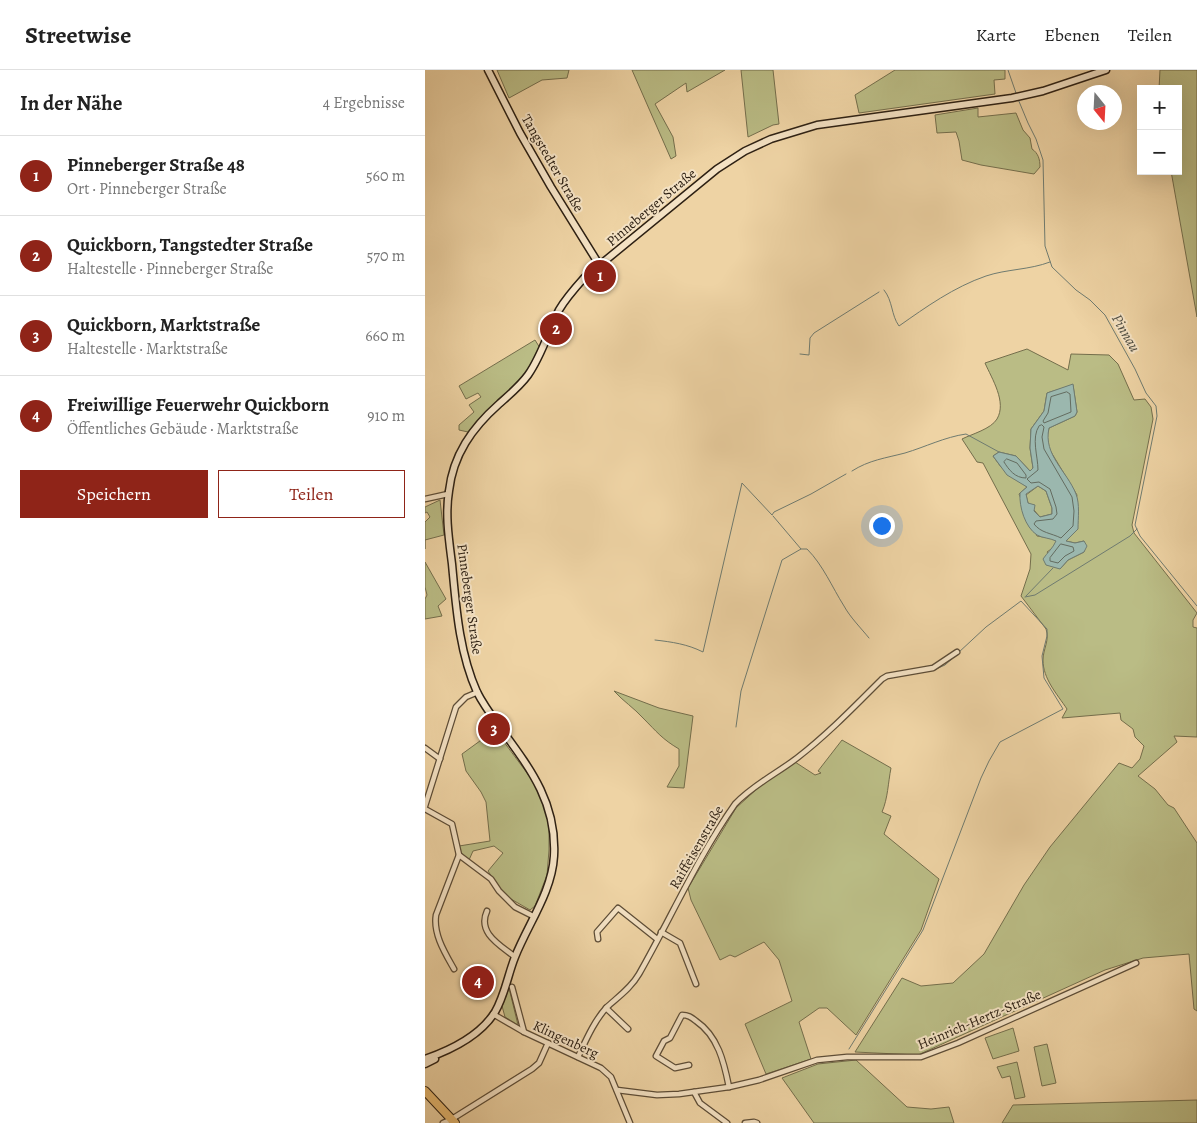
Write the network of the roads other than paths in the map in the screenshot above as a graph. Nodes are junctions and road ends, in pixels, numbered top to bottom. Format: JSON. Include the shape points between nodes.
{"nodes":[{"id":1,"x":489,"y":70,"type":"edge"},
{"id":2,"x":1106,"y":70,"type":"edge"},
{"id":3,"x":600,"y":266,"type":"junction"},
{"id":4,"x":448,"y":494,"type":"junction"},
{"id":5,"x":425,"y":499,"type":"edge"},
{"id":6,"x":957,"y":652,"type":"dead end"},
{"id":7,"x":477,"y":692,"type":"junction"},
{"id":8,"x":425,"y":748,"type":"edge"},
{"id":9,"x":440,"y":759,"type":"junction"},
{"id":10,"x":425,"y":808,"type":"edge"},
{"id":11,"x":459,"y":855,"type":"junction"},
{"id":12,"x":487,"y":911,"type":"dead end"},
{"id":13,"x":533,"y":916,"type":"junction"},
{"id":14,"x":661,"y":932,"type":"junction"},
{"id":15,"x":597,"y":939,"type":"dead end"},
{"id":16,"x":657,"y":939,"type":"junction"},
{"id":17,"x":515,"y":957,"type":"junction"},
{"id":18,"x":1136,"y":963,"type":"dead end"},
{"id":19,"x":454,"y":969,"type":"dead end"},
{"id":20,"x":696,"y":984,"type":"dead end"},
{"id":21,"x":513,"y":987,"type":"dead end"},
{"id":22,"x":606,"y":1008,"type":"junction"},
{"id":23,"x":493,"y":1014,"type":"junction"},
{"id":24,"x":628,"y":1029,"type":"dead end"},
{"id":25,"x":523,"y":1032,"type":"junction"},
{"id":26,"x":548,"y":1043,"type":"junction"},
{"id":27,"x":442,"y":1053,"type":"junction"},
{"id":28,"x":578,"y":1057,"type":"junction"},
{"id":29,"x":425,"y":1059,"type":"edge"},
{"id":30,"x":425,"y":1064,"type":"edge"},
{"id":31,"x":689,"y":1066,"type":"dead end"},
{"id":32,"x":729,"y":1087,"type":"junction"},
{"id":33,"x":425,"y":1090,"type":"edge"},
{"id":34,"x":617,"y":1090,"type":"junction"},
{"id":35,"x":694,"y":1092,"type":"junction"},
{"id":36,"x":425,"y":1095,"type":"edge"},
{"id":37,"x":441,"y":1107,"type":"junction"},
{"id":38,"x":454,"y":1121,"type":"edge"},
{"id":39,"x":443,"y":1123,"type":"edge"},
{"id":40,"x":629,"y":1123,"type":"edge"},
{"id":41,"x":727,"y":1123,"type":"edge"},
{"id":42,"x":745,"y":1123,"type":"edge"},
{"id":43,"x":757,"y":1123,"type":"edge"}],
"edges":[{"from":1,"to":3,"type":"main road","name":"Tangstedter Straße","via":[[520,133]]},
{"from":2,"to":3,"type":"main road","name":"Pinneberger Straße","via":[[1022,96],[817,125],[777,136],[717,169]]},
{"from":3,"to":4,"type":"main road","name":"Pinneberger Straße","via":[[570,293],[527,378],[471,434],[456,460]]},
{"from":4,"to":5,"type":"street"},
{"from":4,"to":7,"type":"main road","name":"Pinneberger Straße","via":[[449,541],[461,638]]},
{"from":6,"to":14,"type":"street","name":"Raiffeisenstraße","via":[[933,668],[882,679],[828,732],[745,793],[727,815]]},
{"from":7,"to":9,"type":"street","via":[[456,706]]},
{"from":7,"to":13,"type":"main road","name":"Pinneberger Straße","via":[[532,772],[550,816],[552,867],[545,893]]},
{"from":8,"to":9,"type":"street"},
{"from":9,"to":10,"type":"street"},
{"from":10,"to":11,"type":"street","via":[[452,824]]},
{"from":11,"to":13,"type":"street","via":[[491,879],[515,907]]},
{"from":11,"to":19,"type":"street","via":[[435,922]]},
{"from":12,"to":17,"type":"street","via":[[484,918],[487,933]]},
{"from":13,"to":17,"type":"main road","name":"Pinneberger Straße"},
{"from":14,"to":16,"type":"street","name":"Raiffeisenstraße"},
{"from":14,"to":20,"type":"street","via":[[680,943]]},
{"from":15,"to":16,"type":"street","via":[[597,932],[618,908]]},
{"from":16,"to":22,"type":"street","name":"Raiffeisenstraße","via":[[638,976]]},
{"from":17,"to":23,"type":"main road","name":"Pinneberger Straße"},
{"from":18,"to":32,"type":"street","name":"Heinrich-Hertz-Straße","via":[[921,1057],[817,1060]]},
{"from":21,"to":25,"type":"street"},
{"from":22,"to":24,"type":"street"},
{"from":22,"to":28,"type":"street","name":"Raiffeisenstraße"},
{"from":23,"to":25,"type":"street","name":"Klingenberg"},
{"from":23,"to":27,"type":"main road","via":[[469,1037]]},
{"from":25,"to":26,"type":"street","name":"Klingenberg"},
{"from":26,"to":28,"type":"street","name":"Klingenberg"},
{"from":26,"to":38,"type":"street","via":[[539,1063],[532,1069]]},
{"from":27,"to":29,"type":"main road"},
{"from":27,"to":30,"type":"main road"},
{"from":28,"to":34,"type":"street","name":"Klingenberg","via":[[601,1068],[611,1077]]},
{"from":31,"to":32,"type":"street","via":[[675,1068],[656,1056],[682,1015],[688,1015],[712,1035]]},
{"from":32,"to":35,"type":"street","name":"Heinrich-Hertz-Straße"},
{"from":33,"to":37,"type":"main road"},
{"from":34,"to":35,"type":"street","name":"Heinrich-Hertz-Straße","via":[[657,1095]]},
{"from":34,"to":40,"type":"street","name":"Klingenberg"},
{"from":35,"to":41,"type":"street","via":[[701,1103]]},
{"from":36,"to":37,"type":"main road"},
{"from":37,"to":38,"type":"main road"},
{"from":38,"to":39,"type":"street"},
{"from":42,"to":43,"type":"street"}]}
